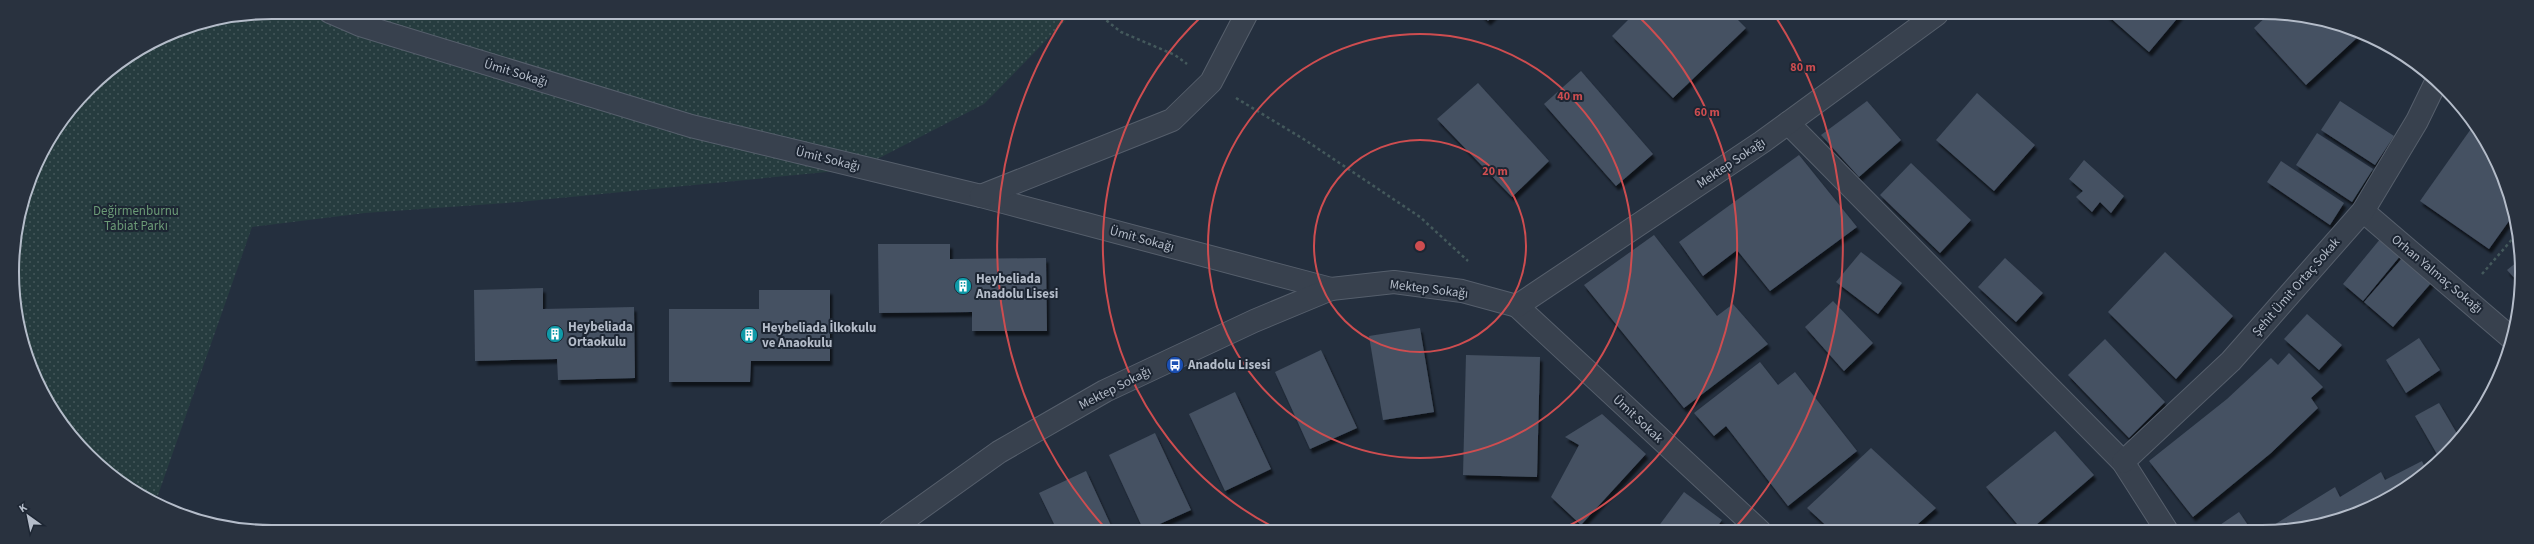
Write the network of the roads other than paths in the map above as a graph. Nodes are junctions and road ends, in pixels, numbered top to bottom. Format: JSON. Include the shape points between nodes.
{"nodes":[{"id":1,"x":346,"y":19,"type":"edge"},
{"id":2,"x":1244,"y":19,"type":"edge"},
{"id":3,"x":1930,"y":19,"type":"edge"},
{"id":4,"x":2434,"y":86,"type":"edge"},
{"id":5,"x":1788,"y":123,"type":"junction"},
{"id":6,"x":981,"y":196,"type":"junction"},
{"id":7,"x":2363,"y":211,"type":"junction"},
{"id":8,"x":1331,"y":289,"type":"junction"},
{"id":9,"x":1517,"y":306,"type":"junction"},
{"id":10,"x":2507,"y":334,"type":"edge"},
{"id":11,"x":2122,"y":462,"type":"junction"},
{"id":12,"x":897,"y":525,"type":"edge"},
{"id":13,"x":1754,"y":525,"type":"edge"},
{"id":14,"x":2163,"y":525,"type":"edge"}],
"edges":[{"from":1,"to":6,"type":"street","name":"Ümit Sokağı","via":[[690,126]]},
{"from":2,"to":6,"type":"street","via":[[1212,82],[1172,120]]},
{"from":3,"to":5,"type":"street","name":"Mektep Sokağı"},
{"from":4,"to":7,"type":"street","name":"Şehit Ümit Ortaç Sokak","via":[[2417,121]]},
{"from":5,"to":9,"type":"street","name":"Mektep Sokağı"},
{"from":5,"to":11,"type":"street"},
{"from":6,"to":8,"type":"street","name":"Ümit Sokağı"},
{"from":7,"to":10,"type":"street","name":"Orhan Yalmaç Sokağı"},
{"from":7,"to":11,"type":"street","name":"Şehit Ümit Ortaç Sokak","via":[[2231,361]]},
{"from":8,"to":9,"type":"street","name":"Mektep Sokağı","via":[[1394,282],[1462,291]]},
{"from":8,"to":12,"type":"street","name":"Mektep Sokağı","via":[[1254,321],[1105,391],[999,452]]},
{"from":9,"to":13,"type":"street","name":"Ümit Sokak"},
{"from":11,"to":14,"type":"street"}]}
